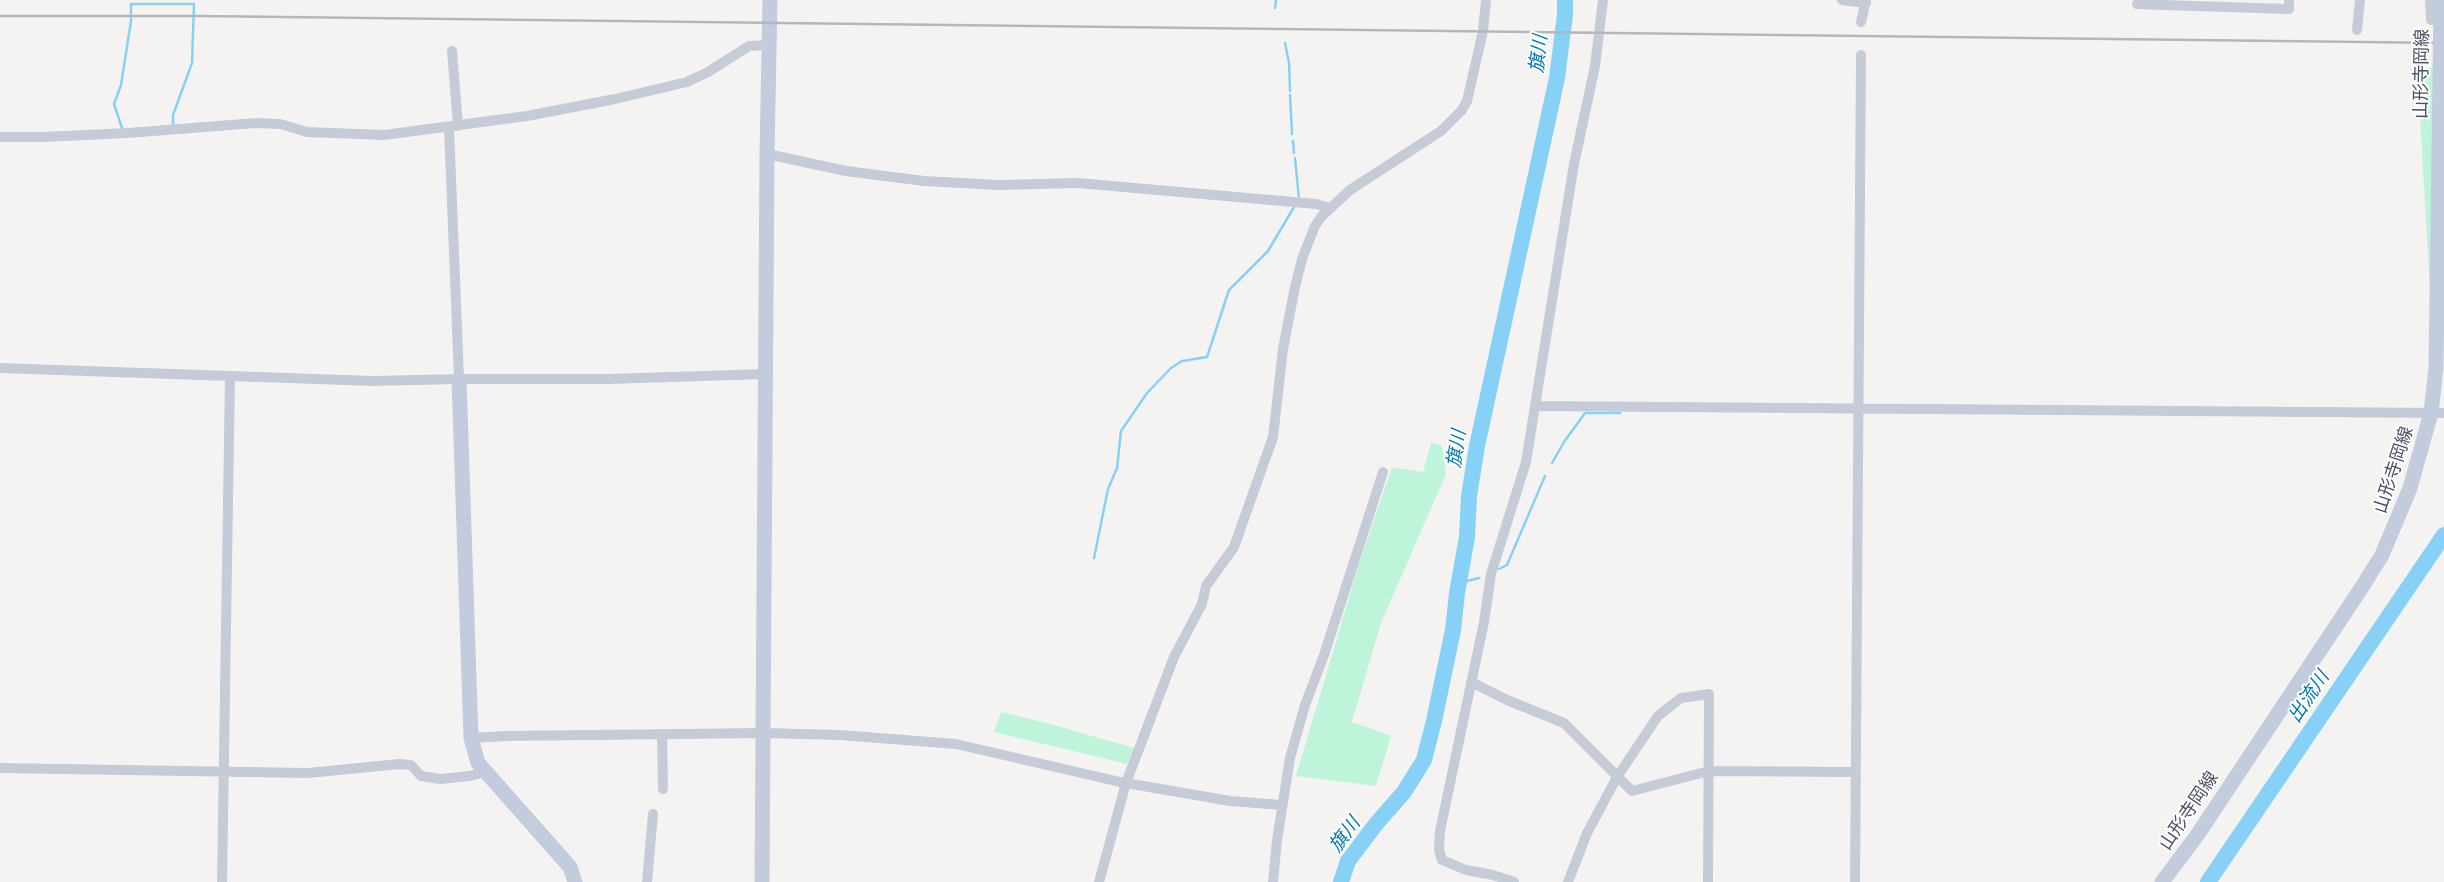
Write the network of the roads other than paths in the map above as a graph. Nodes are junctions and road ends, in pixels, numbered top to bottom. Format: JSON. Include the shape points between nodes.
{"nodes":[{"id":1,"x":770,"y":0,"type":"edge"},
{"id":2,"x":1486,"y":0,"type":"edge"},
{"id":3,"x":1603,"y":0,"type":"edge"},
{"id":4,"x":1842,"y":0,"type":"edge"},
{"id":5,"x":2290,"y":0,"type":"edge"},
{"id":6,"x":2360,"y":0,"type":"edge"},
{"id":7,"x":2430,"y":0,"type":"edge"},
{"id":8,"x":2441,"y":0,"type":"edge"},
{"id":9,"x":1866,"y":1,"type":"edge"},
{"id":10,"x":2164,"y":3,"type":"edge"},
{"id":11,"x":2137,"y":4,"type":"dead end"},
{"id":12,"x":2444,"y":20,"type":"edge"},
{"id":13,"x":1861,"y":22,"type":"dead end"},
{"id":14,"x":2357,"y":30,"type":"dead end"},
{"id":15,"x":770,"y":45,"type":"junction"},
{"id":16,"x":452,"y":51,"type":"dead end"},
{"id":17,"x":1861,"y":54,"type":"dead end"},
{"id":18,"x":454,"y":127,"type":"junction"},
{"id":19,"x":0,"y":137,"type":"edge"},
{"id":20,"x":767,"y":154,"type":"junction"},
{"id":21,"x":1330,"y":208,"type":"junction"},
{"id":22,"x":0,"y":368,"type":"edge"},
{"id":23,"x":766,"y":374,"type":"junction"},
{"id":24,"x":230,"y":376,"type":"junction"},
{"id":25,"x":459,"y":379,"type":"junction"},
{"id":26,"x":1536,"y":406,"type":"junction"},
{"id":27,"x":1858,"y":409,"type":"junction"},
{"id":28,"x":2438,"y":413,"type":"edge"},
{"id":29,"x":1383,"y":472,"type":"dead end"},
{"id":30,"x":1471,"y":682,"type":"junction"},
{"id":31,"x":763,"y":733,"type":"junction"},
{"id":32,"x":662,"y":734,"type":"junction"},
{"id":33,"x":471,"y":738,"type":"junction"},
{"id":34,"x":0,"y":768,"type":"edge"},
{"id":35,"x":1709,"y":771,"type":"junction"},
{"id":36,"x":224,"y":772,"type":"junction"},
{"id":37,"x":485,"y":772,"type":"junction"},
{"id":38,"x":1856,"y":772,"type":"junction"},
{"id":39,"x":1617,"y":777,"type":"junction"},
{"id":40,"x":1126,"y":782,"type":"junction"},
{"id":41,"x":663,"y":789,"type":"dead end"},
{"id":42,"x":1282,"y":805,"type":"junction"},
{"id":43,"x":653,"y":814,"type":"dead end"},
{"id":44,"x":1492,"y":878,"type":"edge"},
{"id":45,"x":222,"y":882,"type":"edge"},
{"id":46,"x":575,"y":882,"type":"edge"},
{"id":47,"x":647,"y":882,"type":"edge"},
{"id":48,"x":762,"y":882,"type":"edge"},
{"id":49,"x":1099,"y":882,"type":"edge"},
{"id":50,"x":1274,"y":882,"type":"edge"},
{"id":51,"x":1514,"y":882,"type":"edge"},
{"id":52,"x":1568,"y":882,"type":"edge"},
{"id":53,"x":1708,"y":882,"type":"edge"},
{"id":54,"x":1855,"y":882,"type":"edge"},
{"id":55,"x":2162,"y":882,"type":"edge"}],
"edges":[{"from":1,"to":15,"type":"street"},
{"from":2,"to":21,"type":"street","via":[[1484,32],[1468,102],[1441,131],[1350,190]]},
{"from":3,"to":26,"type":"street","via":[[1595,66],[1574,164]]},
{"from":4,"to":9,"type":"street"},
{"from":5,"to":10,"type":"street","via":[[2289,9]]},
{"from":6,"to":14,"type":"street"},
{"from":7,"to":12,"type":"street","via":[[2431,20]]},
{"from":8,"to":28,"type":"street","name":"山形寺岡線","bridge":true},
{"from":9,"to":13,"type":"street"},
{"from":10,"to":11,"type":"street"},
{"from":15,"to":18,"type":"street","via":[[750,46],[687,82],[549,112]]},
{"from":15,"to":20,"type":"street"},
{"from":16,"to":18,"type":"street"},
{"from":17,"to":27,"type":"street"},
{"from":18,"to":19,"type":"street","via":[[353,136],[256,123],[138,132]]},
{"from":18,"to":25,"type":"street"},
{"from":20,"to":21,"type":"street","via":[[846,171],[916,180],[998,185],[1078,182],[1316,204]]},
{"from":20,"to":23,"type":"street"},
{"from":21,"to":40,"type":"street","via":[[1315,226],[1300,266],[1284,349],[1273,437],[1243,527],[1226,560],[1206,586],[1202,604],[1174,657]]},
{"from":22,"to":24,"type":"street"},
{"from":23,"to":25,"type":"street"},
{"from":23,"to":31,"type":"street"},
{"from":24,"to":25,"type":"street","via":[[373,381]]},
{"from":24,"to":36,"type":"street"},
{"from":25,"to":33,"type":"street"},
{"from":26,"to":27,"type":"street"},
{"from":26,"to":30,"type":"street","via":[[1526,462],[1491,574]]},
{"from":27,"to":28,"type":"street"},
{"from":27,"to":38,"type":"street"},
{"from":28,"to":55,"type":"street","name":"山形寺岡線","via":[[2382,555],[2198,834]]},
{"from":29,"to":42,"type":"street","via":[[1305,705],[1290,758]]},
{"from":30,"to":39,"type":"street","via":[[1564,723]]},
{"from":30,"to":44,"type":"street","via":[[1440,831],[1439,850],[1442,860],[1450,865]]},
{"from":31,"to":32,"type":"street"},
{"from":31,"to":40,"type":"street","via":[[962,744]]},
{"from":31,"to":48,"type":"street"},
{"from":32,"to":33,"type":"street"},
{"from":32,"to":41,"type":"street"},
{"from":33,"to":37,"type":"street","via":[[478,763]]},
{"from":34,"to":36,"type":"street"},
{"from":35,"to":38,"type":"street"},
{"from":35,"to":39,"type":"street","via":[[1637,791],[1627,788]]},
{"from":35,"to":39,"type":"street","via":[[1709,694],[1681,698],[1666,708]]},
{"from":35,"to":53,"type":"street"},
{"from":36,"to":37,"type":"street","via":[[308,773],[399,764],[411,766],[421,776],[440,779]]},
{"from":36,"to":45,"type":"street"},
{"from":37,"to":46,"type":"street","via":[[570,867]]},
{"from":38,"to":54,"type":"street"},
{"from":39,"to":52,"type":"street","via":[[1587,834]]},
{"from":40,"to":42,"type":"street","via":[[1230,800]]},
{"from":40,"to":49,"type":"street"},
{"from":42,"to":50,"type":"street"},
{"from":43,"to":47,"type":"street"},
{"from":44,"to":51,"type":"street"}]}
